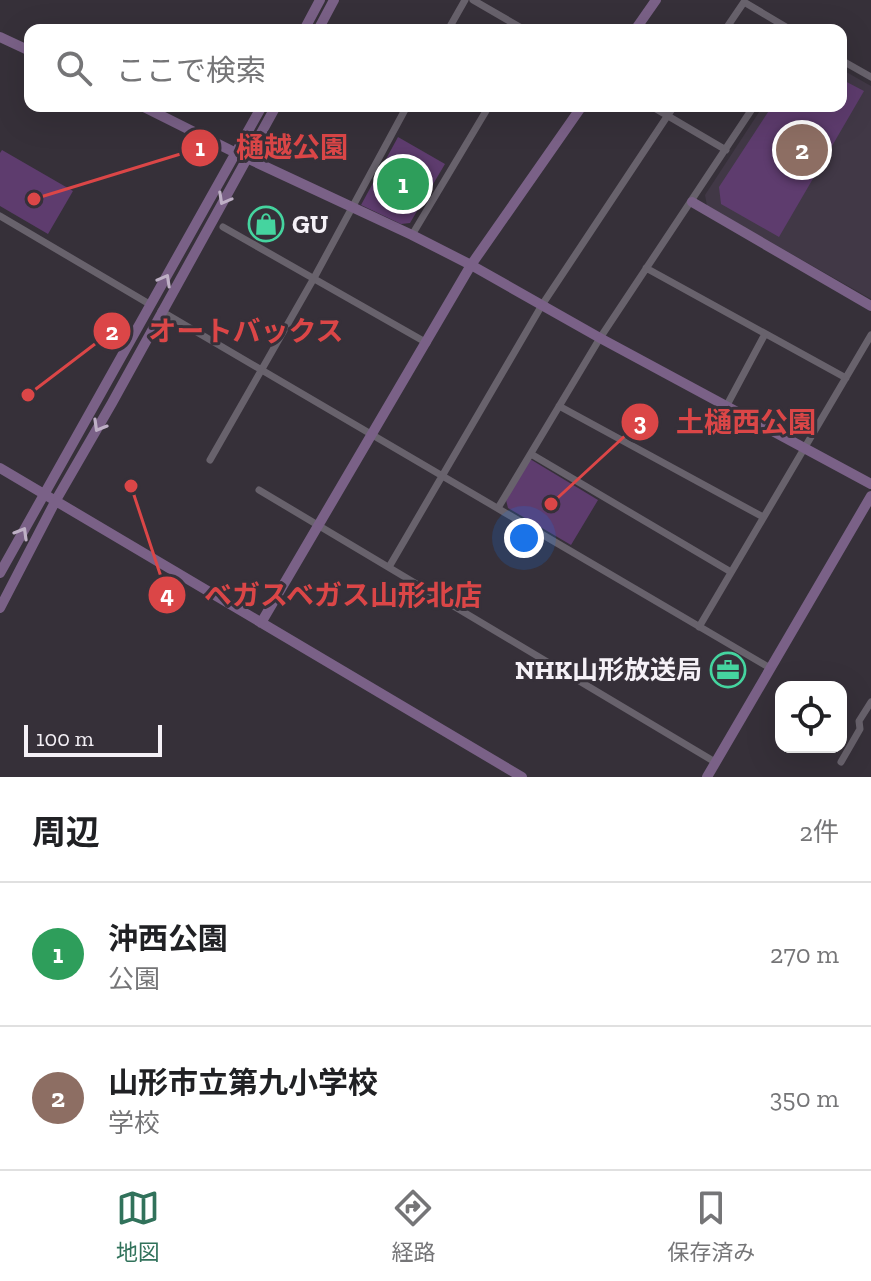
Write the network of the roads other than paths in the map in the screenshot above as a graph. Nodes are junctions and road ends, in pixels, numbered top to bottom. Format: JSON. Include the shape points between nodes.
{"nodes":[{"id":1,"x":320,"y":0,"type":"edge"},
{"id":2,"x":334,"y":0,"type":"edge"},
{"id":3,"x":465,"y":0,"type":"edge"},
{"id":4,"x":473,"y":0,"type":"edge"},
{"id":5,"x":656,"y":0,"type":"edge"},
{"id":6,"x":307,"y":24,"type":"edge"},
{"id":7,"x":321,"y":24,"type":"edge"},
{"id":8,"x":451,"y":24,"type":"edge"},
{"id":9,"x":515,"y":24,"type":"edge"},
{"id":10,"x":639,"y":24,"type":"edge"},
{"id":11,"x":729,"y":24,"type":"edge"},
{"id":12,"x":781,"y":24,"type":"edge"},
{"id":13,"x":0,"y":37,"type":"edge"},
{"id":14,"x":24,"y":48,"type":"edge"},
{"id":15,"x":847,"y":63,"type":"edge"},
{"id":16,"x":871,"y":77,"type":"edge"},
{"id":17,"x":154,"y":112,"type":"edge"},
{"id":18,"x":259,"y":112,"type":"edge"},
{"id":19,"x":273,"y":112,"type":"edge"},
{"id":20,"x":404,"y":112,"type":"edge"},
{"id":21,"x":485,"y":112,"type":"edge"},
{"id":22,"x":578,"y":112,"type":"edge"},
{"id":23,"x":661,"y":112,"type":"edge"},
{"id":24,"x":670,"y":112,"type":"edge"},
{"id":25,"x":750,"y":112,"type":"edge"},
{"id":26,"x":667,"y":116,"type":"junction"},
{"id":27,"x":726,"y":150,"type":"junction"},
{"id":28,"x":236,"y":153,"type":"junction"},
{"id":29,"x":247,"y":158,"type":"junction"},
{"id":30,"x":692,"y":202,"type":"junction"},
{"id":31,"x":352,"y":207,"type":"junction"},
{"id":32,"x":0,"y":216,"type":"edge"},
{"id":33,"x":223,"y":227,"type":"dead end"},
{"id":34,"x":412,"y":235,"type":"junction"},
{"id":35,"x":471,"y":265,"type":"junction"},
{"id":36,"x":646,"y":268,"type":"junction"},
{"id":37,"x":314,"y":278,"type":"junction"},
{"id":38,"x":151,"y":305,"type":"junction"},
{"id":39,"x":542,"y":305,"type":"junction"},
{"id":40,"x":871,"y":306,"type":"edge"},
{"id":41,"x":161,"y":311,"type":"junction"},
{"id":42,"x":765,"y":334,"type":"junction"},
{"id":43,"x":871,"y":335,"type":"edge"},
{"id":44,"x":600,"y":338,"type":"junction"},
{"id":45,"x":427,"y":343,"type":"junction"},
{"id":46,"x":261,"y":370,"type":"junction"},
{"id":47,"x":846,"y":378,"type":"junction"},
{"id":48,"x":727,"y":405,"type":"junction"},
{"id":49,"x":559,"y":406,"type":"junction"},
{"id":50,"x":372,"y":435,"type":"junction"},
{"id":51,"x":805,"y":447,"type":"junction"},
{"id":52,"x":531,"y":454,"type":"junction"},
{"id":53,"x":210,"y":460,"type":"dead end"},
{"id":54,"x":0,"y":468,"type":"edge"},
{"id":55,"x":442,"y":475,"type":"junction"},
{"id":56,"x":871,"y":484,"type":"edge"},
{"id":57,"x":259,"y":490,"type":"dead end"},
{"id":58,"x":45,"y":494,"type":"junction"},
{"id":59,"x":871,"y":496,"type":"edge"},
{"id":60,"x":56,"y":500,"type":"junction"},
{"id":61,"x":498,"y":508,"type":"junction"},
{"id":62,"x":763,"y":517,"type":"junction"},
{"id":63,"x":318,"y":526,"type":"junction"},
{"id":64,"x":389,"y":567,"type":"junction"},
{"id":65,"x":731,"y":572,"type":"junction"},
{"id":66,"x":0,"y":573,"type":"edge"},
{"id":67,"x":0,"y":608,"type":"edge"},
{"id":68,"x":261,"y":623,"type":"junction"},
{"id":69,"x":699,"y":627,"type":"junction"},
{"id":70,"x":770,"y":668,"type":"junction"},
{"id":71,"x":871,"y":702,"type":"edge"},
{"id":72,"x":715,"y":762,"type":"junction"},
{"id":73,"x":841,"y":762,"type":"dead end"},
{"id":74,"x":522,"y":777,"type":"edge"},
{"id":75,"x":707,"y":777,"type":"edge"}],
"edges":[{"from":1,"to":6,"type":"street"},
{"from":2,"to":7,"type":"street"},
{"from":3,"to":8,"type":"street"},
{"from":4,"to":9,"type":"street"},
{"from":5,"to":10,"type":"street"},
{"from":11,"to":12,"type":"street","via":[[744,2]]},
{"from":13,"to":14,"type":"street"},
{"from":15,"to":16,"type":"street"},
{"from":17,"to":28,"type":"street"},
{"from":18,"to":28,"type":"street"},
{"from":19,"to":29,"type":"street"},
{"from":20,"to":31,"type":"street"},
{"from":21,"to":34,"type":"street"},
{"from":22,"to":35,"type":"street"},
{"from":23,"to":26,"type":"street"},
{"from":24,"to":26,"type":"street"},
{"from":25,"to":27,"type":"street"},
{"from":26,"to":27,"type":"street"},
{"from":26,"to":39,"type":"street"},
{"from":27,"to":30,"type":"street"},
{"from":28,"to":29,"type":"street"},
{"from":38,"to":28,"type":"street","one_way":true},
{"from":29,"to":31,"type":"street"},
{"from":29,"to":41,"type":"street","one_way":true},
{"from":30,"to":36,"type":"street"},
{"from":30,"to":40,"type":"street"},
{"from":31,"to":34,"type":"street"},
{"from":31,"to":37,"type":"street"},
{"from":32,"to":38,"type":"street"},
{"from":33,"to":37,"type":"street"},
{"from":34,"to":35,"type":"street"},
{"from":35,"to":39,"type":"street"},
{"from":35,"to":45,"type":"street"},
{"from":36,"to":42,"type":"street"},
{"from":36,"to":44,"type":"street"},
{"from":37,"to":45,"type":"street"},
{"from":37,"to":46,"type":"street"},
{"from":38,"to":58,"type":"street"},
{"from":39,"to":44,"type":"street"},
{"from":39,"to":55,"type":"street"},
{"from":41,"to":46,"type":"street"},
{"from":41,"to":60,"type":"street","one_way":true},
{"from":42,"to":47,"type":"street"},
{"from":42,"to":48,"type":"street"},
{"from":43,"to":47,"type":"street"},
{"from":44,"to":48,"type":"street"},
{"from":44,"to":49,"type":"street"},
{"from":45,"to":50,"type":"street"},
{"from":46,"to":50,"type":"street"},
{"from":46,"to":53,"type":"street"},
{"from":47,"to":51,"type":"street"},
{"from":48,"to":51,"type":"street"},
{"from":49,"to":52,"type":"street"},
{"from":49,"to":62,"type":"street"},
{"from":50,"to":55,"type":"street"},
{"from":50,"to":63,"type":"street"},
{"from":51,"to":56,"type":"street"},
{"from":51,"to":62,"type":"street"},
{"from":52,"to":61,"type":"street"},
{"from":52,"to":65,"type":"street"},
{"from":54,"to":58,"type":"street"},
{"from":55,"to":61,"type":"street"},
{"from":55,"to":64,"type":"street"},
{"from":57,"to":63,"type":"street"},
{"from":58,"to":60,"type":"street"},
{"from":66,"to":58,"type":"street","one_way":true},
{"from":59,"to":70,"type":"street"},
{"from":60,"to":67,"type":"street"},
{"from":60,"to":68,"type":"street"},
{"from":61,"to":69,"type":"street"},
{"from":62,"to":65,"type":"street"},
{"from":63,"to":64,"type":"street"},
{"from":63,"to":68,"type":"street"},
{"from":64,"to":72,"type":"street"},
{"from":65,"to":69,"type":"street"},
{"from":68,"to":74,"type":"street"},
{"from":69,"to":70,"type":"street"},
{"from":70,"to":72,"type":"street"},
{"from":71,"to":73,"type":"street"},
{"from":72,"to":75,"type":"street"}]}
